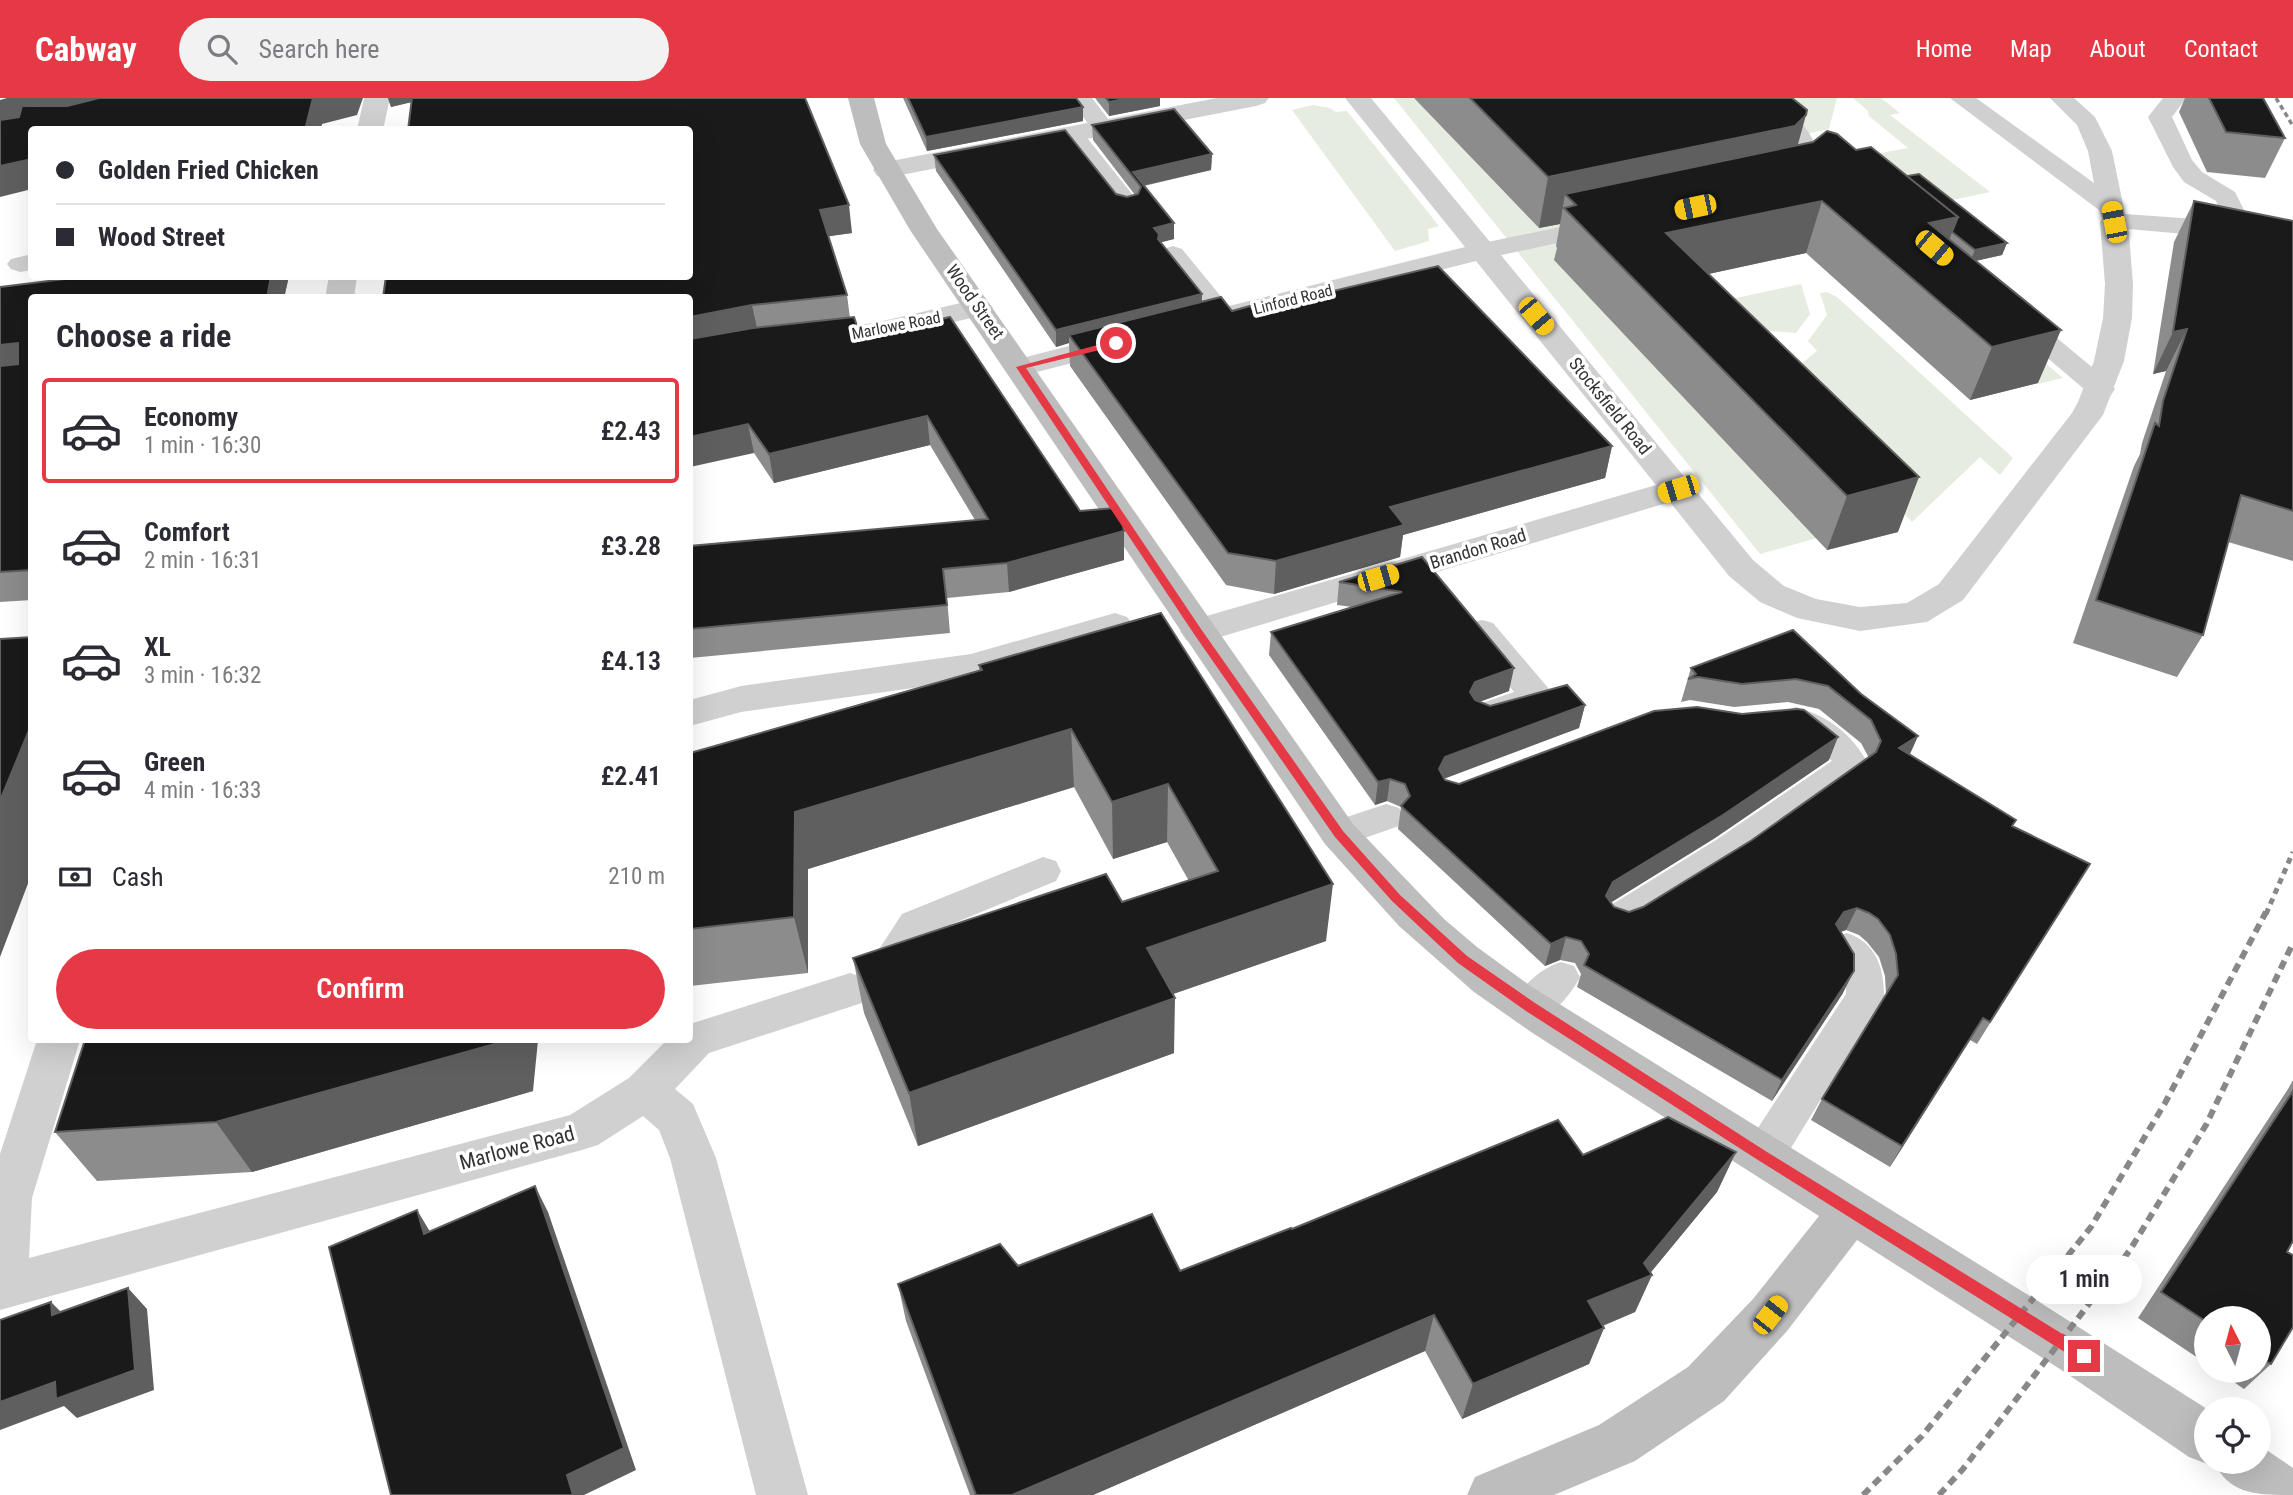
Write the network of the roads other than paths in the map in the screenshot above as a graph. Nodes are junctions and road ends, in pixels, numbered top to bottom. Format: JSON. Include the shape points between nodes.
{"nodes":[{"id":1,"x":377,"y":98,"type":"edge"},
{"id":2,"x":860,"y":98,"type":"edge"},
{"id":3,"x":1080,"y":98,"type":"edge"},
{"id":4,"x":1256,"y":98,"type":"edge"},
{"id":5,"x":1358,"y":98,"type":"edge"},
{"id":6,"x":1755,"y":98,"type":"edge"},
{"id":7,"x":1961,"y":98,"type":"edge"},
{"id":8,"x":2060,"y":98,"type":"edge"},
{"id":9,"x":2175,"y":98,"type":"edge"},
{"id":10,"x":371,"y":126,"type":"edge"},
{"id":11,"x":1103,"y":128,"type":"junction"},
{"id":12,"x":1072,"y":134,"type":"junction"},
{"id":13,"x":886,"y":170,"type":"junction"},
{"id":14,"x":1765,"y":192,"type":"edge"},
{"id":15,"x":1127,"y":204,"type":"edge"},
{"id":16,"x":2113,"y":214,"type":"junction"},
{"id":17,"x":1623,"y":222,"type":"edge"},
{"id":18,"x":1483,"y":251,"type":"junction"},
{"id":19,"x":1173,"y":254,"type":"edge"},
{"id":20,"x":1994,"y":299,"type":"edge"},
{"id":21,"x":978,"y":308,"type":"junction"},
{"id":22,"x":1223,"y":316,"type":"junction"},
{"id":23,"x":784,"y":342,"type":"edge"},
{"id":24,"x":1021,"y":367,"type":"junction"},
{"id":25,"x":2101,"y":389,"type":"junction"},
{"id":26,"x":1678,"y":489,"type":"junction"},
{"id":27,"x":1443,"y":584,"type":"junction"},
{"id":28,"x":1115,"y":625,"type":"edge"},
{"id":29,"x":1198,"y":632,"type":"junction"},
{"id":30,"x":693,"y":712,"type":"edge"},
{"id":31,"x":1485,"y":714,"type":"edge"},
{"id":32,"x":1769,"y":720,"type":"edge"},
{"id":33,"x":1386,"y":817,"type":"dead end"},
{"id":34,"x":1339,"y":834,"type":"junction"},
{"id":35,"x":1043,"y":872,"type":"dead end"},
{"id":36,"x":1621,"y":917,"type":"edge"},
{"id":37,"x":1847,"y":948,"type":"edge"},
{"id":38,"x":1561,"y":977,"type":"dead end"},
{"id":39,"x":850,"y":990,"type":"joint"},
{"id":40,"x":1531,"y":1007,"type":"junction"},
{"id":41,"x":693,"y":1041,"type":"edge"},
{"id":42,"x":57,"y":1043,"type":"edge"},
{"id":43,"x":691,"y":1043,"type":"edge"},
{"id":44,"x":645,"y":1091,"type":"junction"},
{"id":45,"x":1763,"y":1156,"type":"junction"},
{"id":46,"x":1852,"y":1210,"type":"junction"},
{"id":47,"x":1,"y":1288,"type":"edge"},
{"id":48,"x":2194,"y":1430,"type":"edge"},
{"id":49,"x":2262,"y":1474,"type":"edge"},
{"id":50,"x":2289,"y":1489,"type":"edge"},
{"id":51,"x":782,"y":1495,"type":"edge"},
{"id":52,"x":1493,"y":1495,"type":"edge"}],
"edges":[{"from":1,"to":10,"type":"street"},
{"from":2,"to":13,"type":"main road","name":"Wood Street"},
{"from":3,"to":11,"type":"lane"},
{"from":4,"to":11,"type":"street"},
{"from":5,"to":18,"type":"street","name":"Stocksfield Road"},
{"from":6,"to":14,"type":"lane","via":[[1797,132],[1817,174]]},
{"from":7,"to":16,"type":"lane"},
{"from":8,"to":16,"type":"lane","via":[[2087,122],[2100,151]]},
{"from":9,"to":16,"type":"lane","via":[[2160,117],[2181,162],[2193,177],[2226,197],[2239,226],[2223,230]]},
{"from":11,"to":12,"type":"street"},
{"from":12,"to":13,"type":"street"},
{"from":12,"to":15,"type":"lane"},
{"from":13,"to":21,"type":"main road","name":"Wood Street"},
{"from":16,"to":25,"type":"street","name":"Stocksfield Road","via":[[2119,304]]},
{"from":17,"to":18,"type":"lane"},
{"from":18,"to":22,"type":"street","name":"Linford Road"},
{"from":18,"to":26,"type":"street","name":"Stocksfield Road"},
{"from":19,"to":22,"type":"lane"},
{"from":20,"to":25,"type":"lane"},
{"from":21,"to":23,"type":"street","name":"Marlowe Road","via":[[874,332]]},
{"from":21,"to":24,"type":"main road","name":"Wood Street"},
{"from":22,"to":24,"type":"street","name":"Linford Road"},
{"from":24,"to":29,"type":"main road","name":"Wood Street"},
{"from":25,"to":26,"type":"street","name":"Stocksfield Road","via":[[2077,429],[1951,592],[1915,614],[1860,619],[1809,610],[1772,594],[1741,568]]},
{"from":26,"to":27,"type":"street","name":"Brandon Road"},
{"from":27,"to":29,"type":"street","name":"Brandon Road"},
{"from":27,"to":31,"type":"lane","via":[[1536,697]]},
{"from":28,"to":30,"type":"street","via":[[971,667],[741,699]]},
{"from":29,"to":34,"type":"main road","name":"Wood Street"},
{"from":32,"to":36,"type":"lane","via":[[1788,717],[1807,722],[1847,753],[1852,765]]},
{"from":33,"to":34,"type":"lane"},
{"from":34,"to":40,"type":"main road","name":"Wood Street","via":[[1396,898],[1462,960]]},
{"from":35,"to":39,"type":"lane","via":[[915,924],[881,978]]},
{"from":37,"to":45,"type":"lane","via":[[1865,972],[1865,996]]},
{"from":38,"to":40,"type":"lane"},
{"from":39,"to":41,"type":"street","name":"Marlowe Road"},
{"from":40,"to":45,"type":"main road","name":"Wood Street"},
{"from":42,"to":47,"type":"street","via":[[9,1198]]},
{"from":43,"to":44,"type":"street","name":"Marlowe Road"},
{"from":44,"to":47,"type":"street","name":"Marlowe Road","via":[[582,1131]]},
{"from":44,"to":51,"type":"street","via":[[677,1118],[693,1158]]},
{"from":45,"to":46,"type":"main road","name":"Wood Street"},
{"from":46,"to":48,"type":"main road","name":"Wood Street","via":[[2020,1314]]},
{"from":46,"to":52,"type":"main road","via":[[1770,1315],[1706,1384],[1617,1443]]},
{"from":49,"to":50,"type":"main road"}]}
